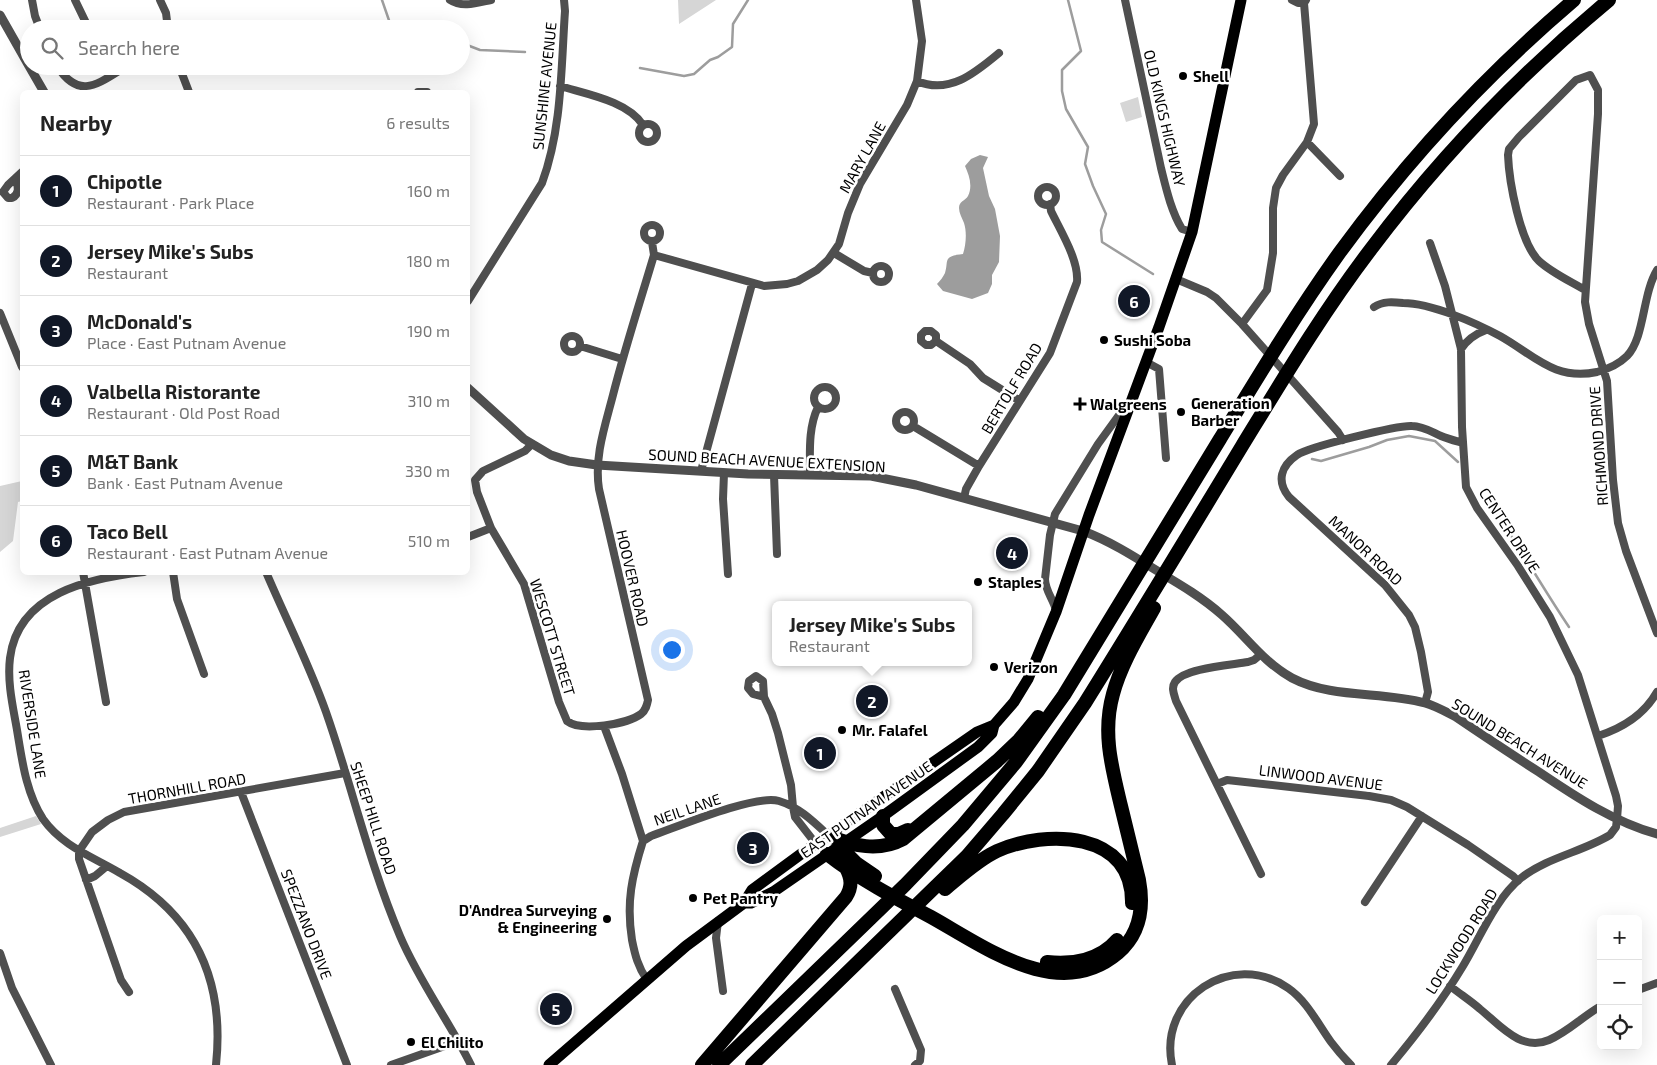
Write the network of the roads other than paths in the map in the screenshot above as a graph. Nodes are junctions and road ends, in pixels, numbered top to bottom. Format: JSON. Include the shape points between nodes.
{"nodes":[{"id":1,"x":32,"y":0,"type":"edge"},
{"id":2,"x":75,"y":0,"type":"edge"},
{"id":3,"x":160,"y":0,"type":"edge"},
{"id":4,"x":450,"y":0,"type":"edge"},
{"id":5,"x":490,"y":0,"type":"edge"},
{"id":6,"x":564,"y":0,"type":"edge"},
{"id":7,"x":916,"y":0,"type":"edge"},
{"id":8,"x":1125,"y":0,"type":"edge"},
{"id":9,"x":1241,"y":0,"type":"edge"},
{"id":10,"x":1292,"y":0,"type":"edge"},
{"id":11,"x":1574,"y":0,"type":"edge"},
{"id":12,"x":1609,"y":0,"type":"edge"},
{"id":13,"x":1305,"y":2,"type":"edge"},
{"id":14,"x":0,"y":14,"type":"edge"},
{"id":15,"x":37,"y":20,"type":"edge"},
{"id":16,"x":85,"y":20,"type":"edge"},
{"id":17,"x":167,"y":20,"type":"edge"},
{"id":18,"x":20,"y":50,"type":"edge"},
{"id":19,"x":999,"y":53,"type":"dead end"},
{"id":20,"x":34,"y":75,"type":"edge"},
{"id":21,"x":63,"y":75,"type":"edge"},
{"id":22,"x":182,"y":75,"type":"edge"},
{"id":23,"x":111,"y":76,"type":"edge"},
{"id":24,"x":917,"y":81,"type":"junction"},
{"id":25,"x":560,"y":86,"type":"junction"},
{"id":26,"x":43,"y":90,"type":"edge"},
{"id":27,"x":188,"y":90,"type":"edge"},
{"id":28,"x":643,"y":125,"type":"dead end"},
{"id":29,"x":1307,"y":142,"type":"junction"},
{"id":30,"x":20,"y":174,"type":"edge"},
{"id":31,"x":1340,"y":176,"type":"dead end"},
{"id":32,"x":16,"y":179,"type":"dead end"},
{"id":33,"x":1050,"y":204,"type":"dead end"},
{"id":34,"x":1192,"y":232,"type":"junction"},
{"id":35,"x":652,"y":242,"type":"dead end"},
{"id":36,"x":1430,"y":243,"type":"dead end"},
{"id":37,"x":834,"y":253,"type":"junction"},
{"id":38,"x":654,"y":255,"type":"junction"},
{"id":39,"x":1657,"y":270,"type":"edge"},
{"id":40,"x":873,"y":273,"type":"dead end"},
{"id":41,"x":1176,"y":279,"type":"junction"},
{"id":42,"x":752,"y":284,"type":"junction"},
{"id":43,"x":1585,"y":290,"type":"junction"},
{"id":44,"x":470,"y":298,"type":"edge"},
{"id":45,"x":1374,"y":307,"type":"dead end"},
{"id":46,"x":0,"y":312,"type":"edge"},
{"id":47,"x":1453,"y":315,"type":"junction"},
{"id":48,"x":1242,"y":324,"type":"junction"},
{"id":49,"x":1486,"y":330,"type":"junction"},
{"id":50,"x":936,"y":341,"type":"dead end"},
{"id":51,"x":580,"y":346,"type":"dead end"},
{"id":52,"x":1461,"y":350,"type":"junction"},
{"id":53,"x":622,"y":359,"type":"junction"},
{"id":54,"x":20,"y":362,"type":"edge"},
{"id":55,"x":1146,"y":362,"type":"junction"},
{"id":56,"x":1604,"y":370,"type":"junction"},
{"id":57,"x":470,"y":390,"type":"edge"},
{"id":58,"x":1133,"y":396,"type":"junction"},
{"id":59,"x":1020,"y":401,"type":"junction"},
{"id":60,"x":818,"y":407,"type":"dead end"},
{"id":61,"x":912,"y":426,"type":"dead end"},
{"id":62,"x":1343,"y":440,"type":"junction"},
{"id":63,"x":1463,"y":443,"type":"junction"},
{"id":64,"x":532,"y":444,"type":"junction"},
{"id":65,"x":1166,"y":458,"type":"dead end"},
{"id":66,"x":597,"y":465,"type":"junction"},
{"id":67,"x":979,"y":466,"type":"junction"},
{"id":68,"x":701,"y":471,"type":"junction"},
{"id":69,"x":724,"y":472,"type":"junction"},
{"id":70,"x":774,"y":475,"type":"junction"},
{"id":71,"x":810,"y":475,"type":"junction"},
{"id":72,"x":964,"y":498,"type":"junction"},
{"id":73,"x":1053,"y":522,"type":"junction"},
{"id":74,"x":491,"y":528,"type":"junction"},
{"id":75,"x":1083,"y":531,"type":"junction"},
{"id":76,"x":470,"y":536,"type":"edge"},
{"id":77,"x":777,"y":554,"type":"dead end"},
{"id":78,"x":728,"y":574,"type":"dead end"},
{"id":79,"x":84,"y":575,"type":"edge"},
{"id":80,"x":114,"y":575,"type":"edge"},
{"id":81,"x":173,"y":575,"type":"edge"},
{"id":82,"x":267,"y":575,"type":"edge"},
{"id":83,"x":85,"y":583,"type":"junction"},
{"id":84,"x":1157,"y":594,"type":"junction"},
{"id":85,"x":1056,"y":612,"type":"junction"},
{"id":86,"x":1657,"y":633,"type":"edge"},
{"id":87,"x":1093,"y":648,"type":"junction"},
{"id":88,"x":1260,"y":655,"type":"junction"},
{"id":89,"x":204,"y":674,"type":"dead end"},
{"id":90,"x":1657,"y":692,"type":"edge"},
{"id":91,"x":764,"y":697,"type":"dead end"},
{"id":92,"x":106,"y":702,"type":"dead end"},
{"id":93,"x":1425,"y":703,"type":"junction"},
{"id":94,"x":994,"y":725,"type":"junction"},
{"id":95,"x":604,"y":726,"type":"junction"},
{"id":96,"x":1598,"y":736,"type":"junction"},
{"id":97,"x":345,"y":773,"type":"junction"},
{"id":98,"x":1217,"y":784,"type":"junction"},
{"id":99,"x":241,"y":792,"type":"junction"},
{"id":100,"x":946,"y":804,"type":"junction"},
{"id":101,"x":792,"y":807,"type":"junction"},
{"id":102,"x":883,"y":816,"type":"junction"},
{"id":103,"x":1422,"y":816,"type":"junction"},
{"id":104,"x":1617,"y":819,"type":"junction"},
{"id":105,"x":1657,"y":834,"type":"edge"},
{"id":106,"x":829,"y":836,"type":"junction"},
{"id":107,"x":643,"y":840,"type":"junction"},
{"id":108,"x":816,"y":844,"type":"junction"},
{"id":109,"x":842,"y":844,"type":"junction"},
{"id":110,"x":79,"y":851,"type":"junction"},
{"id":111,"x":827,"y":854,"type":"junction"},
{"id":112,"x":107,"y":866,"type":"junction"},
{"id":113,"x":846,"y":868,"type":"junction"},
{"id":114,"x":1261,"y":874,"type":"dead end"},
{"id":115,"x":868,"y":877,"type":"junction"},
{"id":116,"x":86,"y":880,"type":"junction"},
{"id":117,"x":1518,"y":881,"type":"junction"},
{"id":118,"x":1365,"y":902,"type":"dead end"},
{"id":119,"x":744,"y":903,"type":"junction"},
{"id":120,"x":718,"y":921,"type":"junction"},
{"id":121,"x":953,"y":925,"type":"junction"},
{"id":122,"x":869,"y":952,"type":"junction"},
{"id":123,"x":0,"y":953,"type":"edge"},
{"id":124,"x":647,"y":980,"type":"junction"},
{"id":125,"x":1657,"y":983,"type":"edge"},
{"id":126,"x":1450,"y":986,"type":"junction"},
{"id":127,"x":895,"y":989,"type":"dead end"},
{"id":128,"x":1642,"y":989,"type":"edge"},
{"id":129,"x":723,"y":990,"type":"dead end"},
{"id":130,"x":129,"y":992,"type":"dead end"},
{"id":131,"x":1597,"y":1009,"type":"edge"},
{"id":132,"x":459,"y":1041,"type":"junction"},
{"id":133,"x":51,"y":1065,"type":"edge"},
{"id":134,"x":216,"y":1065,"type":"edge"},
{"id":135,"x":347,"y":1065,"type":"edge"},
{"id":136,"x":391,"y":1065,"type":"edge"},
{"id":137,"x":471,"y":1065,"type":"edge"},
{"id":138,"x":549,"y":1065,"type":"edge"},
{"id":139,"x":702,"y":1065,"type":"edge"},
{"id":140,"x":719,"y":1065,"type":"edge"},
{"id":141,"x":752,"y":1065,"type":"edge"},
{"id":142,"x":915,"y":1065,"type":"edge"},
{"id":143,"x":1172,"y":1065,"type":"edge"},
{"id":144,"x":1351,"y":1065,"type":"edge"},
{"id":145,"x":1392,"y":1065,"type":"edge"}],
"edges":[{"from":1,"to":15,"type":"street"},
{"from":2,"to":16,"type":"street"},
{"from":3,"to":17,"type":"street"},
{"from":4,"to":5,"type":"street","via":[[471,5]]},
{"from":6,"to":25,"type":"street","name":"SUNSHINE AVENUE"},
{"from":7,"to":24,"type":"street","name":"MARY LANE","via":[[922,41]]},
{"from":8,"to":34,"type":"street","name":"OLD KINGS HIGHWAY","via":[[1166,186],[1178,222],[1182,229]]},
{"from":9,"to":34,"type":"main road","name":"EAST PUTNAM AVENUE"},
{"from":10,"to":13,"type":"street"},
{"from":11,"to":87,"type":"highway","via":[[1484,83],[1410,164],[1341,251],[1283,336]]},
{"from":12,"to":84,"type":"highway","via":[[1516,84],[1440,164],[1366,256],[1257,421],[1193,526]]},
{"from":13,"to":29,"type":"street","via":[[1314,116]]},
{"from":14,"to":18,"type":"street"},
{"from":19,"to":24,"type":"street","via":[[958,82],[928,86]]},
{"from":20,"to":26,"type":"street"},
{"from":21,"to":23,"type":"street","via":[[76,86],[92,86]]},
{"from":22,"to":27,"type":"street"},
{"from":24,"to":37,"type":"street","name":"MARY LANE","via":[[907,105],[860,184]]},
{"from":25,"to":28,"type":"street","via":[[619,105],[636,115]]},
{"from":25,"to":44,"type":"street","name":"SUNSHINE AVENUE","via":[[554,146],[542,183]]},
{"from":29,"to":31,"type":"street"},
{"from":29,"to":48,"type":"street","via":[[1276,188],[1273,253],[1267,290]]},
{"from":30,"to":32,"type":"street"},
{"from":33,"to":59,"type":"street","name":"BERTOLF ROAD","via":[[1074,262],[1077,282],[1050,353]]},
{"from":34,"to":41,"type":"main road","name":"EAST PUTNAM AVENUE"},
{"from":35,"to":38,"type":"street"},
{"from":36,"to":47,"type":"street","name":"CENTER DRIVE"},
{"from":37,"to":40,"type":"street"},
{"from":37,"to":42,"type":"street","name":"MARY LANE","via":[[817,270],[798,281],[764,286]]},
{"from":38,"to":42,"type":"street","name":"MARY LANE"},
{"from":38,"to":53,"type":"street","name":"HOOVER ROAD"},
{"from":39,"to":56,"type":"street","via":[[1650,284],[1634,347],[1621,361]]},
{"from":41,"to":48,"type":"street","via":[[1207,292]]},
{"from":41,"to":55,"type":"main road","name":"EAST PUTNAM AVENUE"},
{"from":42,"to":68,"type":"street"},
{"from":43,"to":43,"type":"street","name":"RICHMOND DRIVE","via":[[1598,114],[1598,90],[1590,75],[1576,80],[1519,137],[1508,155],[1520,225],[1528,246],[1548,268]]},
{"from":43,"to":56,"type":"street","name":"RICHMOND DRIVE","via":[[1589,324]]},
{"from":45,"to":47,"type":"street","via":[[1382,303],[1408,303]]},
{"from":46,"to":54,"type":"street"},
{"from":47,"to":49,"type":"street"},
{"from":47,"to":52,"type":"street","name":"CENTER DRIVE"},
{"from":48,"to":62,"type":"street"},
{"from":49,"to":52,"type":"street","via":[[1472,337]]},
{"from":49,"to":56,"type":"street","via":[[1557,371],[1584,374]]},
{"from":50,"to":59,"type":"street","via":[[970,364],[983,378]]},
{"from":51,"to":53,"type":"street"},
{"from":52,"to":63,"type":"street","name":"CENTER DRIVE"},
{"from":53,"to":66,"type":"street","name":"HOOVER ROAD"},
{"from":55,"to":58,"type":"main road","name":"EAST PUTNAM AVENUE"},
{"from":55,"to":65,"type":"street","via":[[1159,368]]},
{"from":56,"to":86,"type":"street","name":"RICHMOND DRIVE","via":[[1618,523]]},
{"from":57,"to":64,"type":"street","name":"SOUND BEACH AVENUE EXTENSION"},
{"from":58,"to":73,"type":"street","via":[[1098,444]]},
{"from":58,"to":75,"type":"main road","name":"EAST PUTNAM AVENUE"},
{"from":59,"to":67,"type":"street","name":"BERTOLF ROAD"},
{"from":60,"to":71,"type":"street","via":[[811,428]]},
{"from":61,"to":67,"type":"street"},
{"from":62,"to":63,"type":"street","via":[[1412,426]]},
{"from":62,"to":93,"type":"street","name":"MANOR ROAD","via":[[1299,453],[1287,465],[1281,484],[1302,510],[1385,584],[1409,616],[1421,652],[1428,692]]},
{"from":63,"to":96,"type":"street","name":"CENTER DRIVE","via":[[1466,488],[1557,630],[1578,675]]},
{"from":64,"to":66,"type":"street","name":"SOUND BEACH AVENUE EXTENSION","via":[[559,458]]},
{"from":64,"to":74,"type":"street","name":"WESCOTT STREET","via":[[526,452],[483,471],[475,480]]},
{"from":66,"to":68,"type":"street","name":"SOUND BEACH AVENUE EXTENSION"},
{"from":66,"to":95,"type":"street","name":"HOOVER ROAD","via":[[603,506],[648,700],[642,714]]},
{"from":67,"to":72,"type":"street","name":"BERTOLF ROAD"},
{"from":68,"to":69,"type":"street","name":"SOUND BEACH AVENUE EXTENSION"},
{"from":69,"to":70,"type":"street","name":"SOUND BEACH AVENUE EXTENSION"},
{"from":69,"to":78,"type":"street"},
{"from":70,"to":71,"type":"street","name":"SOUND BEACH AVENUE EXTENSION"},
{"from":70,"to":77,"type":"street"},
{"from":71,"to":72,"type":"street","name":"SOUND BEACH AVENUE EXTENSION","via":[[871,476]]},
{"from":72,"to":73,"type":"street","name":"SOUND BEACH AVENUE EXTENSION"},
{"from":73,"to":75,"type":"street","name":"SOUND BEACH AVENUE EXTENSION"},
{"from":73,"to":85,"type":"street","via":[[1045,585]]},
{"from":74,"to":76,"type":"street"},
{"from":74,"to":95,"type":"street","name":"WESCOTT STREET","via":[[524,584],[563,714],[567,721],[578,727]]},
{"from":75,"to":85,"type":"main road","name":"EAST PUTNAM AVENUE"},
{"from":75,"to":88,"type":"street","name":"SOUND BEACH AVENUE","via":[[1098,536],[1196,595],[1222,615]]},
{"from":79,"to":83,"type":"street"},
{"from":80,"to":83,"type":"street","name":"RIVERSIDE LANE"},
{"from":81,"to":89,"type":"street","via":[[177,599]]},
{"from":82,"to":97,"type":"street","name":"SHEEP HILL ROAD","via":[[319,693]]},
{"from":83,"to":92,"type":"street"},
{"from":83,"to":110,"type":"street","name":"RIVERSIDE LANE","via":[[61,592],[31,614],[15,641],[9,670],[16,724],[32,797],[53,832]]},
{"from":84,"to":121,"type":"highway","via":[[1120,674],[1108,719],[1109,756],[1141,891],[1141,910],[1133,935],[1121,950],[1097,966],[1071,972],[1052,972],[1016,963]]},
{"from":84,"to":122,"type":"highway","via":[[1070,726],[1021,793],[967,856]]},
{"from":85,"to":94,"type":"main road","name":"EAST PUTNAM AVENUE","via":[[1025,684]]},
{"from":87,"to":100,"type":"highway","via":[[1019,740]]},
{"from":87,"to":140,"type":"highway","via":[[1033,740],[963,825]]},
{"from":88,"to":93,"type":"street","name":"SOUND BEACH AVENUE","via":[[1283,673],[1309,685]]},
{"from":88,"to":98,"type":"street","via":[[1248,662],[1187,673],[1173,687],[1176,701]]},
{"from":90,"to":96,"type":"street","via":[[1644,710],[1626,725]]},
{"from":91,"to":101,"type":"street","via":[[772,714],[789,777]]},
{"from":93,"to":104,"type":"street","name":"SOUND BEACH AVENUE","via":[[1456,717]]},
{"from":94,"to":102,"type":"main road","name":"EAST PUTNAM AVENUE","via":[[992,733],[978,747]]},
{"from":94,"to":106,"type":"main road","name":"EAST PUTNAM AVENUE","via":[[977,732]]},
{"from":95,"to":107,"type":"street"},
{"from":96,"to":104,"type":"street","name":"CENTER DRIVE","via":[[1616,796]]},
{"from":97,"to":99,"type":"street","name":"THORNHILL ROAD"},
{"from":97,"to":132,"type":"street","name":"SHEEP HILL ROAD","via":[[400,937]]},
{"from":98,"to":103,"type":"street","name":"LINWOOD AVENUE","via":[[1228,780],[1369,796],[1399,803]]},
{"from":98,"to":114,"type":"street"},
{"from":99,"to":110,"type":"street","name":"THORNHILL ROAD","via":[[124,812],[92,832]]},
{"from":99,"to":135,"type":"street","name":"SPEZZANO DRIVE"},
{"from":100,"to":102,"type":"highway","via":[[899,834],[893,835],[886,830]]},
{"from":100,"to":109,"type":"highway","via":[[897,843],[873,847]]},
{"from":101,"to":106,"type":"street","name":"NEIL LANE"},
{"from":101,"to":107,"type":"street","name":"NEIL LANE","via":[[771,799],[754,801]]},
{"from":101,"to":108,"type":"street"},
{"from":102,"to":109,"type":"main road","name":"EAST PUTNAM AVENUE"},
{"from":103,"to":117,"type":"street","name":"LINWOOD AVENUE"},
{"from":103,"to":118,"type":"street"},
{"from":104,"to":105,"type":"street","name":"SOUND BEACH AVENUE"},
{"from":104,"to":117,"type":"street","name":"LOCKWOOD ROAD","via":[[1616,827],[1608,836],[1551,860]]},
{"from":106,"to":108,"type":"main road","name":"EAST PUTNAM AVENUE"},
{"from":106,"to":109,"type":"highway"},
{"from":107,"to":124,"type":"street","name":"NEIL LANE","via":[[631,883],[629,910],[637,963]]},
{"from":108,"to":111,"type":"main road"},
{"from":108,"to":119,"type":"main road","name":"EAST PUTNAM AVENUE","via":[[752,890]]},
{"from":109,"to":111,"type":"main road","name":"EAST PUTNAM AVENUE"},
{"from":109,"to":115,"type":"highway"},
{"from":110,"to":112,"type":"street","name":"RIVERSIDE LANE"},
{"from":110,"to":116,"type":"street"},
{"from":111,"to":113,"type":"highway"},
{"from":111,"to":119,"type":"main road","name":"EAST PUTNAM AVENUE","via":[[773,892]]},
{"from":112,"to":116,"type":"street"},
{"from":112,"to":134,"type":"street","name":"RIVERSIDE LANE","via":[[158,899],[195,945],[216,1003],[219,1032]]},
{"from":113,"to":115,"type":"highway"},
{"from":113,"to":139,"type":"highway","via":[[851,886],[846,897]]},
{"from":115,"to":121,"type":"highway"},
{"from":116,"to":130,"type":"street","via":[[121,980]]},
{"from":117,"to":126,"type":"street","name":"LOCKWOOD ROAD","via":[[1502,899]]},
{"from":119,"to":120,"type":"main road","name":"EAST PUTNAM AVENUE"},
{"from":120,"to":124,"type":"main road","name":"EAST PUTNAM AVENUE"},
{"from":120,"to":129,"type":"street","via":[[716,938]]},
{"from":121,"to":122,"type":"highway","via":[[1026,957],[1053,962],[1078,961],[1101,953],[1120,937],[1130,917],[1132,892],[1122,867],[1098,847],[1064,838],[1028,841],[998,851],[979,862]]},
{"from":122,"to":141,"type":"highway"},
{"from":123,"to":133,"type":"street","via":[[12,988]]},
{"from":124,"to":138,"type":"main road","name":"EAST PUTNAM AVENUE"},
{"from":125,"to":128,"type":"street"},
{"from":126,"to":131,"type":"street","via":[[1504,1031],[1532,1043],[1549,1040]]},
{"from":126,"to":145,"type":"street","name":"LOCKWOOD ROAD"},
{"from":127,"to":142,"type":"street","via":[[921,1050],[920,1061]]},
{"from":132,"to":136,"type":"street"},
{"from":132,"to":137,"type":"street","name":"SHEEP HILL ROAD"},
{"from":143,"to":144,"type":"street","via":[[1172,1030],[1186,1002],[1201,988],[1236,974],[1265,977],[1289,989]]}]}
